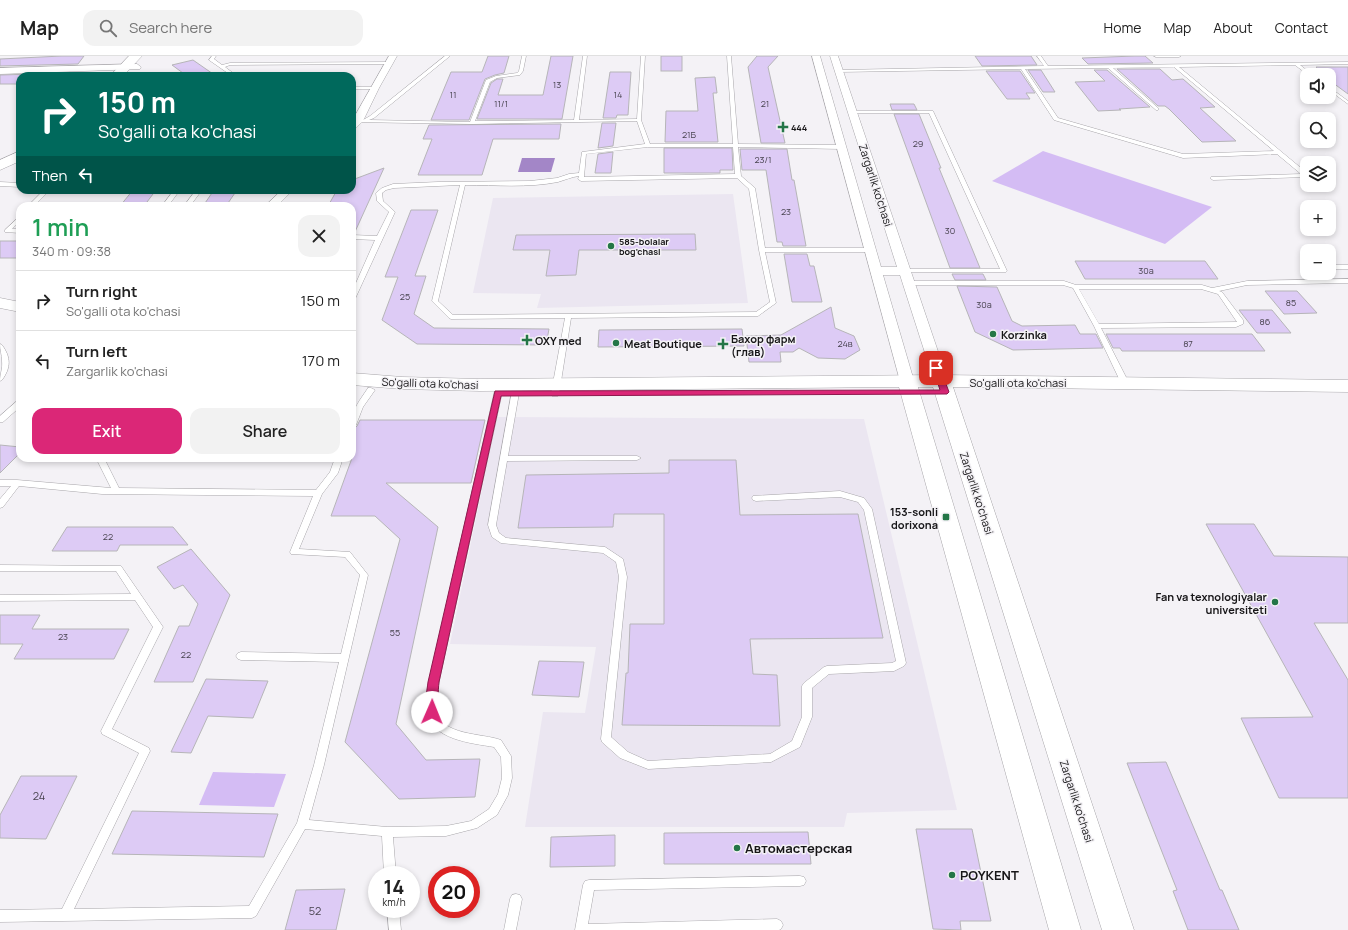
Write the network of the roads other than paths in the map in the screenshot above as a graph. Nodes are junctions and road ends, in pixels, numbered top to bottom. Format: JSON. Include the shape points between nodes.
{"nodes":[{"id":1,"x":146,"y":56,"type":"edge"},
{"id":2,"x":214,"y":56,"type":"edge"},
{"id":3,"x":448,"y":56,"type":"edge"},
{"id":4,"x":524,"y":56,"type":"edge"},
{"id":5,"x":585,"y":56,"type":"edge"},
{"id":6,"x":643,"y":56,"type":"edge"},
{"id":7,"x":730,"y":56,"type":"edge"},
{"id":8,"x":816,"y":56,"type":"edge"},
{"id":9,"x":834,"y":56,"type":"edge"},
{"id":10,"x":1039,"y":56,"type":"edge"},
{"id":11,"x":1156,"y":56,"type":"edge"},
{"id":12,"x":1179,"y":56,"type":"edge"},
{"id":13,"x":391,"y":59,"type":"edge"},
{"id":14,"x":1348,"y":63,"type":"edge"},
{"id":15,"x":1296,"y":64,"type":"junction"},
{"id":16,"x":222,"y":66,"type":"junction"},
{"id":17,"x":1166,"y":66,"type":"junction"},
{"id":18,"x":1175,"y":66,"type":"junction"},
{"id":19,"x":132,"y":67,"type":"edge"},
{"id":20,"x":1109,"y":67,"type":"junction"},
{"id":21,"x":1022,"y":68,"type":"junction"},
{"id":22,"x":1047,"y":68,"type":"junction"},
{"id":23,"x":1301,"y":68,"type":"edge"},
{"id":24,"x":0,"y":70,"type":"edge"},
{"id":25,"x":839,"y":71,"type":"junction"},
{"id":26,"x":123,"y":72,"type":"edge"},
{"id":27,"x":230,"y":72,"type":"edge"},
{"id":28,"x":356,"y":88,"type":"edge"},
{"id":29,"x":374,"y":88,"type":"junction"},
{"id":30,"x":1336,"y":93,"type":"edge"},
{"id":31,"x":1348,"y":102,"type":"edge"},
{"id":32,"x":1156,"y":109,"type":"dead end"},
{"id":33,"x":853,"y":112,"type":"junction"},
{"id":34,"x":356,"y":120,"type":"edge"},
{"id":35,"x":639,"y":120,"type":"junction"},
{"id":36,"x":356,"y":122,"type":"edge"},
{"id":37,"x":576,"y":122,"type":"junction"},
{"id":38,"x":356,"y":123,"type":"edge"},
{"id":39,"x":472,"y":123,"type":"junction"},
{"id":40,"x":648,"y":145,"type":"junction"},
{"id":41,"x":735,"y":146,"type":"junction"},
{"id":42,"x":853,"y":147,"type":"junction"},
{"id":43,"x":16,"y":150,"type":"edge"},
{"id":44,"x":1279,"y":152,"type":"junction"},
{"id":45,"x":16,"y":157,"type":"edge"},
{"id":46,"x":0,"y":159,"type":"edge"},
{"id":47,"x":0,"y":166,"type":"edge"},
{"id":48,"x":582,"y":174,"type":"junction"},
{"id":49,"x":738,"y":176,"type":"junction"},
{"id":50,"x":1213,"y":178,"type":"dead end"},
{"id":51,"x":0,"y":184,"type":"edge"},
{"id":52,"x":463,"y":184,"type":"junction"},
{"id":53,"x":16,"y":186,"type":"edge"},
{"id":54,"x":43,"y":194,"type":"edge"},
{"id":55,"x":284,"y":194,"type":"edge"},
{"id":56,"x":36,"y":202,"type":"edge"},
{"id":57,"x":276,"y":202,"type":"edge"},
{"id":58,"x":16,"y":222,"type":"edge"},
{"id":59,"x":16,"y":231,"type":"edge"},
{"id":60,"x":356,"y":237,"type":"edge"},
{"id":61,"x":379,"y":238,"type":"junction"},
{"id":62,"x":762,"y":250,"type":"junction"},
{"id":63,"x":870,"y":250,"type":"junction"},
{"id":64,"x":1336,"y":267,"type":"edge"},
{"id":65,"x":1348,"y":267,"type":"edge"},
{"id":66,"x":876,"y":271,"type":"junction"},
{"id":67,"x":907,"y":277,"type":"junction"},
{"id":68,"x":1348,"y":281,"type":"edge"},
{"id":69,"x":1075,"y":287,"type":"junction"},
{"id":70,"x":356,"y":290,"type":"edge"},
{"id":71,"x":1213,"y":290,"type":"junction"},
{"id":72,"x":0,"y":303,"type":"edge"},
{"id":73,"x":16,"y":306,"type":"edge"},
{"id":74,"x":0,"y":314,"type":"edge"},
{"id":75,"x":568,"y":317,"type":"junction"},
{"id":76,"x":16,"y":318,"type":"edge"},
{"id":77,"x":1097,"y":326,"type":"junction"},
{"id":78,"x":0,"y":346,"type":"edge"},
{"id":79,"x":0,"y":379,"type":"edge"},
{"id":80,"x":356,"y":379,"type":"edge"},
{"id":81,"x":1125,"y":383,"type":"junction"},
{"id":82,"x":1348,"y":386,"type":"edge"},
{"id":83,"x":909,"y":387,"type":"junction"},
{"id":84,"x":943,"y":387,"type":"junction"},
{"id":85,"x":356,"y":388,"type":"edge"},
{"id":86,"x":556,"y":389,"type":"junction"},
{"id":87,"x":371,"y":390,"type":"junction"},
{"id":88,"x":507,"y":393,"type":"junction"},
{"id":89,"x":1348,"y":396,"type":"edge"},
{"id":90,"x":16,"y":406,"type":"edge"},
{"id":91,"x":356,"y":414,"type":"edge"},
{"id":92,"x":0,"y":420,"type":"edge"},
{"id":93,"x":637,"y":458,"type":"dead end"},
{"id":94,"x":504,"y":459,"type":"junction"},
{"id":95,"x":102,"y":462,"type":"edge"},
{"id":96,"x":338,"y":462,"type":"edge"},
{"id":97,"x":0,"y":483,"type":"edge"},
{"id":98,"x":17,"y":483,"type":"junction"},
{"id":99,"x":116,"y":492,"type":"junction"},
{"id":100,"x":318,"y":493,"type":"junction"},
{"id":101,"x":756,"y":498,"type":"dead end"},
{"id":102,"x":0,"y":505,"type":"edge"},
{"id":103,"x":0,"y":568,"type":"edge"},
{"id":104,"x":137,"y":597,"type":"junction"},
{"id":105,"x":0,"y":598,"type":"edge"},
{"id":106,"x":241,"y":656,"type":"dead end"},
{"id":107,"x":344,"y":658,"type":"junction"},
{"id":108,"x":302,"y":824,"type":"junction"},
{"id":109,"x":387,"y":832,"type":"junction"},
{"id":110,"x":389,"y":866,"type":"edge"},
{"id":111,"x":800,"y":881,"type":"dead end"},
{"id":112,"x":516,"y":899,"type":"dead end"},
{"id":113,"x":66,"y":914,"type":"junction"},
{"id":114,"x":0,"y":916,"type":"edge"},
{"id":115,"x":394,"y":918,"type":"edge"},
{"id":116,"x":776,"y":925,"type":"dead end"},
{"id":117,"x":395,"y":930,"type":"edge"},
{"id":118,"x":510,"y":930,"type":"edge"},
{"id":119,"x":582,"y":930,"type":"edge"},
{"id":120,"x":1065,"y":930,"type":"edge"},
{"id":121,"x":1118,"y":930,"type":"edge"}],
"edges":[{"from":1,"to":19,"type":"main road"},
{"from":2,"to":16,"type":"lane","via":[[212,59]]},
{"from":3,"to":36,"type":"lane","via":[[372,117]]},
{"from":4,"to":39,"type":"lane","via":[[518,74],[496,77],[488,81]]},
{"from":5,"to":37,"type":"lane"},
{"from":6,"to":35,"type":"lane"},
{"from":7,"to":41,"type":"lane"},
{"from":8,"to":42,"type":"street","name":"Zargarlik ko'chasi"},
{"from":9,"to":25,"type":"street","name":"Zargarlik ko'chasi"},
{"from":10,"to":22,"type":"lane"},
{"from":11,"to":12,"type":"lane"},
{"from":11,"to":17,"type":"lane"},
{"from":13,"to":16,"type":"lane"},
{"from":13,"to":29,"type":"street"},
{"from":14,"to":15,"type":"lane"},
{"from":15,"to":18,"type":"lane"},
{"from":15,"to":23,"type":"lane"},
{"from":16,"to":27,"type":"lane"},
{"from":17,"to":18,"type":"lane"},
{"from":17,"to":20,"type":"lane"},
{"from":18,"to":44,"type":"lane"},
{"from":19,"to":24,"type":"street"},
{"from":19,"to":26,"type":"main road"},
{"from":20,"to":22,"type":"lane"},
{"from":20,"to":32,"type":"lane"},
{"from":21,"to":22,"type":"lane"},
{"from":21,"to":25,"type":"lane"},
{"from":21,"to":44,"type":"lane","via":[[1056,119],[1183,156]]},
{"from":25,"to":33,"type":"street","name":"Zargarlik ko'chasi"},
{"from":28,"to":29,"type":"lane"},
{"from":29,"to":34,"type":"street"},
{"from":30,"to":31,"type":"lane"},
{"from":33,"to":42,"type":"street","name":"Zargarlik ko'chasi"},
{"from":33,"to":67,"type":"lane","via":[[930,112],[1004,271]]},
{"from":35,"to":37,"type":"lane"},
{"from":35,"to":40,"type":"lane"},
{"from":37,"to":39,"type":"lane"},
{"from":38,"to":39,"type":"lane"},
{"from":40,"to":41,"type":"lane"},
{"from":40,"to":48,"type":"lane","via":[[584,153]]},
{"from":41,"to":42,"type":"lane"},
{"from":41,"to":49,"type":"lane"},
{"from":42,"to":63,"type":"street","name":"Zargarlik ko'chasi"},
{"from":42,"to":67,"type":"street","name":"Zargarlik ko'chasi"},
{"from":43,"to":46,"type":"main road"},
{"from":44,"to":50,"type":"lane","via":[[1306,175]]},
{"from":45,"to":47,"type":"main road"},
{"from":48,"to":49,"type":"lane","via":[[581,180]]},
{"from":48,"to":52,"type":"lane","via":[[530,183]]},
{"from":49,"to":62,"type":"lane","via":[[752,188]]},
{"from":51,"to":53,"type":"lane"},
{"from":52,"to":61,"type":"lane","via":[[393,186],[384,189],[379,193],[380,201],[392,212]]},
{"from":52,"to":75,"type":"lane","via":[[435,301],[451,317]]},
{"from":54,"to":56,"type":"lane"},
{"from":55,"to":57,"type":"street"},
{"from":58,"to":59,"type":"lane","via":[[7,231]]},
{"from":60,"to":61,"type":"lane"},
{"from":61,"to":70,"type":"lane"},
{"from":62,"to":63,"type":"lane"},
{"from":62,"to":75,"type":"lane","via":[[773,303],[758,314]]},
{"from":63,"to":66,"type":"street","name":"Zargarlik ko'chasi"},
{"from":64,"to":65,"type":"lane"},
{"from":66,"to":67,"type":"street"},
{"from":66,"to":83,"type":"street","name":"Zargarlik ko'chasi"},
{"from":67,"to":69,"type":"lane","via":[[1064,283]]},
{"from":67,"to":84,"type":"street","name":"Zargarlik ko'chasi"},
{"from":68,"to":71,"type":"lane","via":[[1247,283]]},
{"from":69,"to":71,"type":"lane","via":[[1202,287]]},
{"from":69,"to":77,"type":"lane"},
{"from":71,"to":77,"type":"lane","via":[[1220,293],[1241,323]]},
{"from":72,"to":73,"type":"main road"},
{"from":74,"to":76,"type":"main road"},
{"from":75,"to":86,"type":"lane"},
{"from":77,"to":81,"type":"lane"},
{"from":78,"to":79,"type":"lane","via":[[6,357],[6,369]]},
{"from":80,"to":86,"type":"main road","name":"So'galli ota ko'chasi"},
{"from":81,"to":82,"type":"main road","name":"So'galli ota ko'chasi"},
{"from":81,"to":84,"type":"main road","name":"So'galli ota ko'chasi"},
{"from":83,"to":84,"type":"main road","name":"So'galli ota ko'chasi"},
{"from":83,"to":86,"type":"main road","name":"So'galli ota ko'chasi"},
{"from":83,"to":120,"type":"main road","name":"Zargarlik ko'chasi"},
{"from":84,"to":89,"type":"main road","name":"So'galli ota ko'chasi"},
{"from":84,"to":121,"type":"main road","name":"Zargarlik ko'chasi"},
{"from":85,"to":87,"type":"main road","name":"So'galli ota ko'chasi"},
{"from":86,"to":88,"type":"main road","name":"So'galli ota ko'chasi"},
{"from":87,"to":88,"type":"main road","name":"So'galli ota ko'chasi"},
{"from":87,"to":91,"type":"lane"},
{"from":88,"to":94,"type":"lane"},
{"from":88,"to":109,"type":"lane","via":[[432,698],[432,712],[439,726],[455,734],[497,743],[506,756],[507,778],[503,795],[494,812],[473,826],[446,831]]},
{"from":90,"to":92,"type":"lane"},
{"from":93,"to":94,"type":"lane"},
{"from":94,"to":101,"type":"lane","via":[[492,525],[495,534],[504,541],[606,550],[620,561],[623,576],[606,740],[624,755],[648,765],[771,758],[796,744],[807,718],[807,686],[827,670],[894,667],[901,663],[868,509],[861,500],[840,494]]},
{"from":95,"to":99,"type":"lane"},
{"from":96,"to":100,"type":"lane","via":[[334,473]]},
{"from":97,"to":98,"type":"lane"},
{"from":98,"to":99,"type":"lane"},
{"from":98,"to":102,"type":"lane"},
{"from":99,"to":100,"type":"lane"},
{"from":100,"to":107,"type":"lane","via":[[294,552],[347,554],[364,575]]},
{"from":103,"to":104,"type":"lane","via":[[118,568]]},
{"from":104,"to":105,"type":"lane"},
{"from":104,"to":113,"type":"lane","via":[[158,627],[106,732],[145,751]]},
{"from":106,"to":107,"type":"lane"},
{"from":107,"to":108,"type":"lane"},
{"from":108,"to":109,"type":"lane"},
{"from":108,"to":113,"type":"lane","via":[[252,912]]},
{"from":109,"to":110,"type":"lane"},
{"from":111,"to":119,"type":"lane","via":[[589,885]]},
{"from":112,"to":118,"type":"lane"},
{"from":113,"to":114,"type":"lane"},
{"from":115,"to":117,"type":"lane"},
{"from":116,"to":119,"type":"lane"}]}
